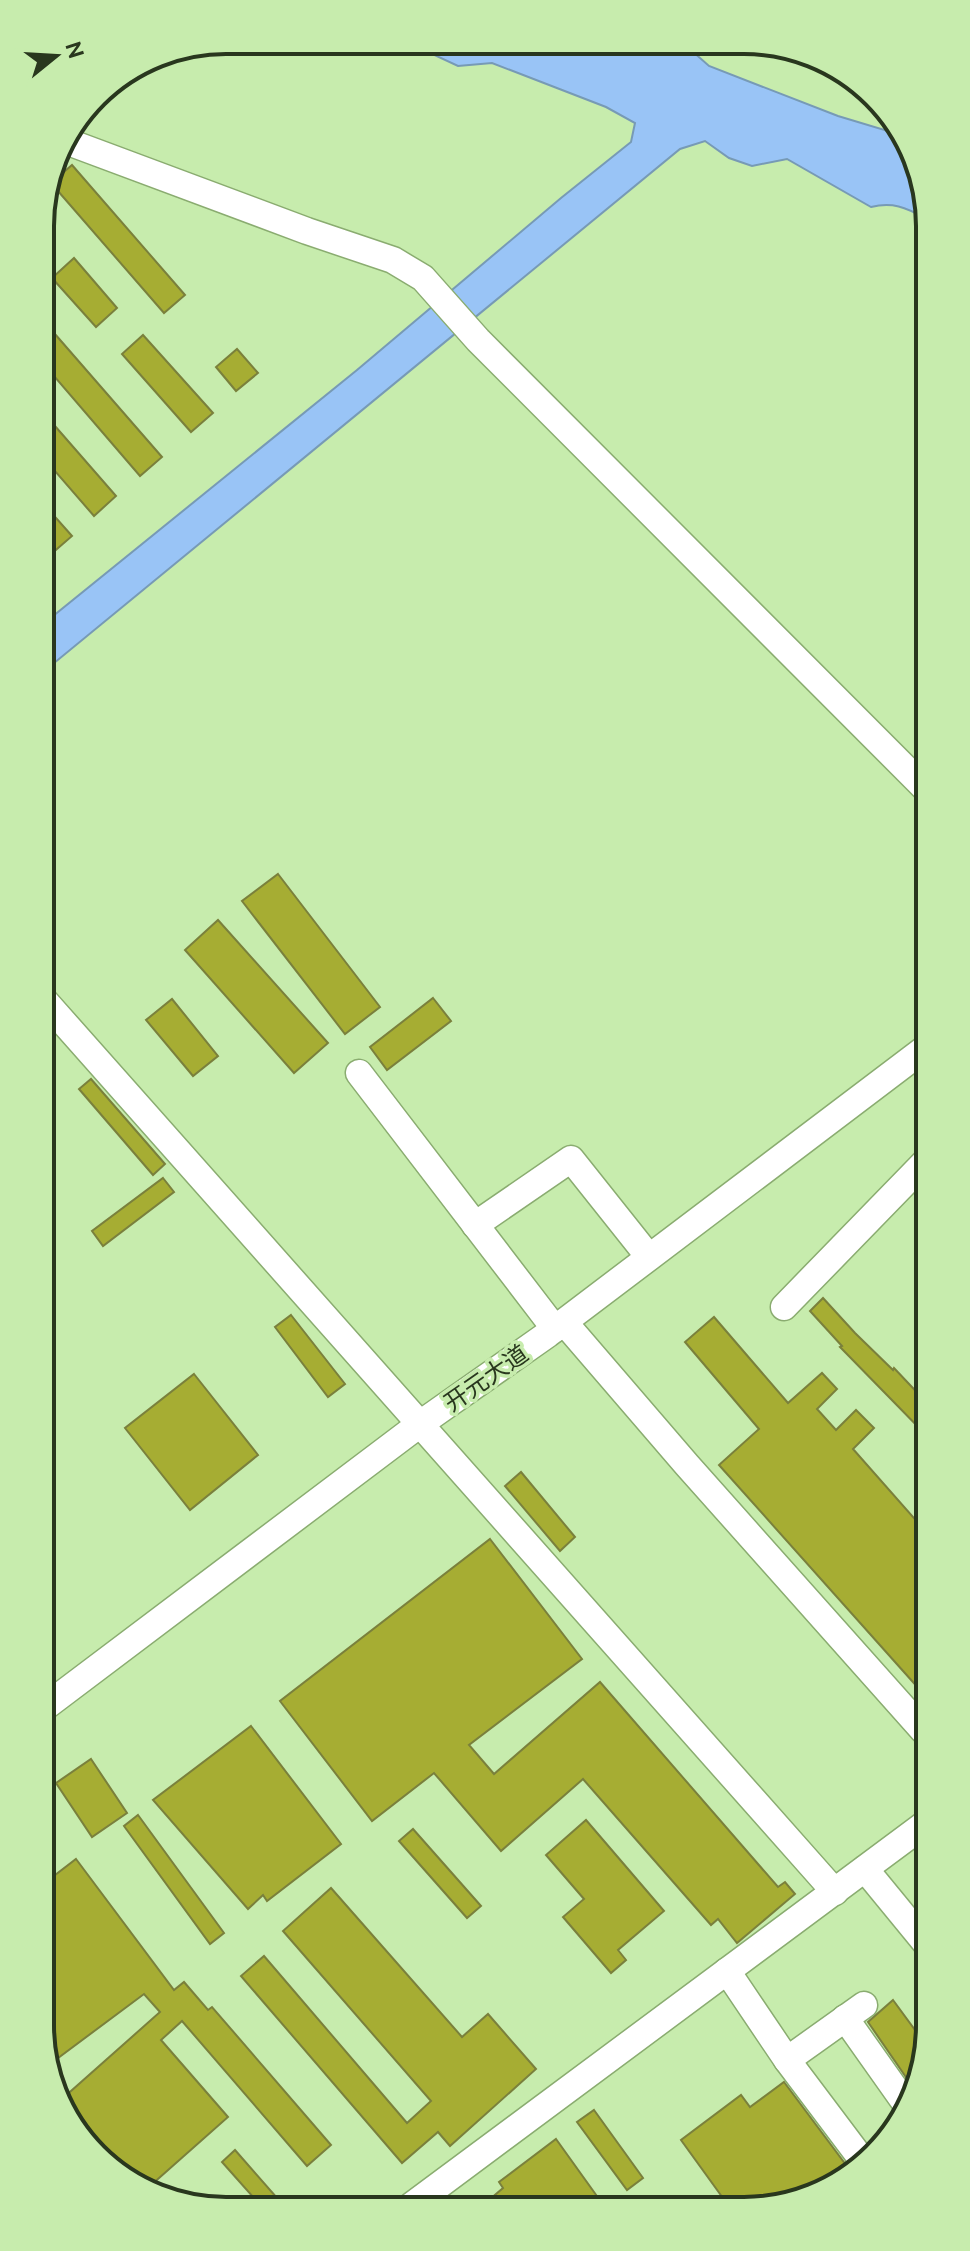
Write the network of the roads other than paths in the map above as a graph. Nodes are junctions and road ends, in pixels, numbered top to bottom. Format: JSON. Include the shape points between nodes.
{"nodes":[{"id":1,"x":75,"y":145,"type":"edge"},
{"id":2,"x":916,"y":779,"type":"edge"},
{"id":3,"x":54,"y":1011,"type":"edge"},
{"id":4,"x":916,"y":1055,"type":"edge"},
{"id":5,"x":359,"y":1073,"type":"dead end"},
{"id":6,"x":916,"y":1171,"type":"edge"},
{"id":7,"x":475,"y":1225,"type":"junction"},
{"id":8,"x":649,"y":1257,"type":"junction"},
{"id":9,"x":784,"y":1307,"type":"dead end"},
{"id":10,"x":559,"y":1325,"type":"junction"},
{"id":11,"x":420,"y":1424,"type":"junction"},
{"id":12,"x":54,"y":1700,"type":"edge"},
{"id":13,"x":916,"y":1722,"type":"edge"},
{"id":14,"x":916,"y":1831,"type":"edge"},
{"id":15,"x":865,"y":1869,"type":"junction"},
{"id":16,"x":835,"y":1892,"type":"junction"},
{"id":17,"x":916,"y":1931,"type":"edge"},
{"id":18,"x":727,"y":1971,"type":"junction"},
{"id":19,"x":787,"y":2060,"type":"junction"},
{"id":20,"x":901,"y":2096,"type":"edge"},
{"id":21,"x":857,"y":2154,"type":"edge"},
{"id":22,"x":423,"y":2197,"type":"edge"}],
"edges":[{"from":1,"to":2,"type":"street","via":[[393,260],[423,278],[478,340]]},
{"from":3,"to":11,"type":"street"},
{"from":4,"to":8,"type":"street","name":"开元大道"},
{"from":5,"to":7,"type":"street"},
{"from":6,"to":9,"type":"street"},
{"from":7,"to":8,"type":"street","via":[[571,1159]]},
{"from":7,"to":10,"type":"street"},
{"from":8,"to":10,"type":"street","name":"开元大道"},
{"from":10,"to":11,"type":"street","name":"开元大道"},
{"from":10,"to":13,"type":"street"},
{"from":11,"to":12,"type":"street","name":"开元大道"},
{"from":11,"to":16,"type":"street"},
{"from":14,"to":15,"type":"street"},
{"from":15,"to":16,"type":"street"},
{"from":15,"to":17,"type":"street"},
{"from":16,"to":18,"type":"street"},
{"from":18,"to":19,"type":"street"},
{"from":18,"to":22,"type":"street"},
{"from":19,"to":20,"type":"street","via":[[854,2012]]},
{"from":19,"to":21,"type":"street"}]}
